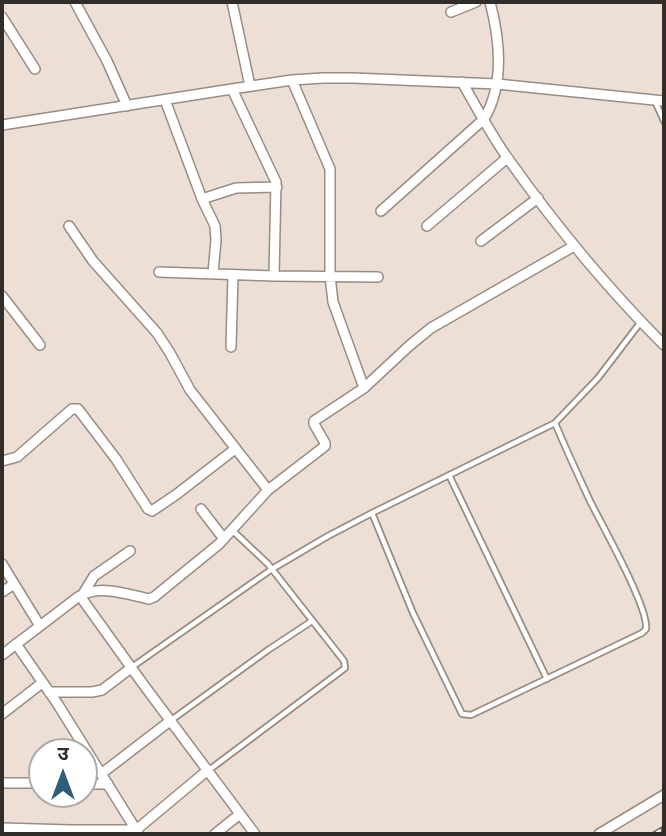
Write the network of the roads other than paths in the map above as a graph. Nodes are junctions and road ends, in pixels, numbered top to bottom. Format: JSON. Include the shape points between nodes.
{"nodes":[{"id":1,"x":75,"y":2,"type":"edge"},
{"id":2,"x":232,"y":2,"type":"edge"},
{"id":3,"x":475,"y":2,"type":"edge"},
{"id":4,"x":490,"y":2,"type":"edge"},
{"id":5,"x":451,"y":12,"type":"dead end"},
{"id":6,"x":2,"y":17,"type":"edge"},
{"id":7,"x":35,"y":69,"type":"dead end"},
{"id":8,"x":292,"y":80,"type":"junction"},
{"id":9,"x":462,"y":82,"type":"junction"},
{"id":10,"x":497,"y":84,"type":"junction"},
{"id":11,"x":250,"y":86,"type":"junction"},
{"id":12,"x":232,"y":89,"type":"junction"},
{"id":13,"x":165,"y":100,"type":"junction"},
{"id":14,"x":660,"y":101,"type":"edge"},
{"id":15,"x":127,"y":106,"type":"junction"},
{"id":16,"x":484,"y":119,"type":"junction"},
{"id":17,"x":664,"y":121,"type":"edge"},
{"id":18,"x":2,"y":125,"type":"edge"},
{"id":19,"x":507,"y":158,"type":"junction"},
{"id":20,"x":277,"y":187,"type":"junction"},
{"id":21,"x":538,"y":198,"type":"junction"},
{"id":22,"x":202,"y":200,"type":"junction"},
{"id":23,"x":381,"y":211,"type":"dead end"},
{"id":24,"x":69,"y":226,"type":"dead end"},
{"id":25,"x":426,"y":226,"type":"dead end"},
{"id":26,"x":481,"y":241,"type":"dead end"},
{"id":27,"x":574,"y":246,"type":"junction"},
{"id":28,"x":159,"y":272,"type":"dead end"},
{"id":29,"x":213,"y":273,"type":"junction"},
{"id":30,"x":233,"y":275,"type":"junction"},
{"id":31,"x":274,"y":276,"type":"junction"},
{"id":32,"x":330,"y":276,"type":"junction"},
{"id":33,"x":378,"y":277,"type":"dead end"},
{"id":34,"x":2,"y":296,"type":"edge"},
{"id":35,"x":641,"y":322,"type":"junction"},
{"id":36,"x":40,"y":345,"type":"dead end"},
{"id":37,"x":664,"y":345,"type":"edge"},
{"id":38,"x":231,"y":347,"type":"dead end"},
{"id":39,"x":364,"y":388,"type":"junction"},
{"id":40,"x":555,"y":423,"type":"junction"},
{"id":41,"x":235,"y":449,"type":"junction"},
{"id":42,"x":2,"y":461,"type":"edge"},
{"id":43,"x":449,"y":475,"type":"junction"},
{"id":44,"x":268,"y":490,"type":"junction"},
{"id":45,"x":201,"y":509,"type":"dead end"},
{"id":46,"x":372,"y":513,"type":"junction"},
{"id":47,"x":233,"y":530,"type":"junction"},
{"id":48,"x":224,"y":539,"type":"junction"},
{"id":49,"x":130,"y":551,"type":"dead end"},
{"id":50,"x":2,"y":564,"type":"edge"},
{"id":51,"x":272,"y":569,"type":"junction"},
{"id":52,"x":14,"y":584,"type":"junction"},
{"id":53,"x":2,"y":592,"type":"edge"},
{"id":54,"x":81,"y":595,"type":"junction"},
{"id":55,"x":312,"y":621,"type":"junction"},
{"id":56,"x":40,"y":626,"type":"junction"},
{"id":57,"x":16,"y":644,"type":"junction"},
{"id":58,"x":2,"y":655,"type":"edge"},
{"id":59,"x":131,"y":668,"type":"junction"},
{"id":60,"x":547,"y":679,"type":"junction"},
{"id":61,"x":42,"y":683,"type":"junction"},
{"id":62,"x":49,"y":692,"type":"junction"},
{"id":63,"x":2,"y":714,"type":"edge"},
{"id":64,"x":170,"y":721,"type":"junction"},
{"id":65,"x":208,"y":770,"type":"junction"},
{"id":66,"x":101,"y":774,"type":"junction"},
{"id":67,"x":2,"y":783,"type":"edge"},
{"id":68,"x":28,"y":783,"type":"edge"},
{"id":69,"x":98,"y":784,"type":"edge"},
{"id":70,"x":107,"y":784,"type":"junction"},
{"id":71,"x":664,"y":795,"type":"edge"},
{"id":72,"x":240,"y":814,"type":"junction"},
{"id":73,"x":2,"y":828,"type":"edge"},
{"id":74,"x":138,"y":832,"type":"edge"},
{"id":75,"x":215,"y":834,"type":"edge"},
{"id":76,"x":255,"y":834,"type":"edge"},
{"id":77,"x":599,"y":834,"type":"edge"}],
"edges":[{"from":1,"to":15,"type":"street"},
{"from":2,"to":11,"type":"street"},
{"from":3,"to":5,"type":"street"},
{"from":4,"to":10,"type":"street","via":[[498,42]]},
{"from":6,"to":7,"type":"street"},
{"from":8,"to":9,"type":"street"},
{"from":8,"to":11,"type":"street"},
{"from":8,"to":32,"type":"street","via":[[330,169]]},
{"from":9,"to":10,"type":"street"},
{"from":9,"to":16,"type":"street"},
{"from":10,"to":14,"type":"street"},
{"from":10,"to":16,"type":"street"},
{"from":11,"to":12,"type":"street"},
{"from":12,"to":13,"type":"street"},
{"from":12,"to":20,"type":"street"},
{"from":13,"to":15,"type":"street"},
{"from":13,"to":22,"type":"street"},
{"from":14,"to":17,"type":"lane"},
{"from":15,"to":18,"type":"street"},
{"from":16,"to":19,"type":"street"},
{"from":16,"to":23,"type":"street"},
{"from":19,"to":21,"type":"street"},
{"from":19,"to":25,"type":"street"},
{"from":20,"to":22,"type":"street","via":[[236,188]]},
{"from":20,"to":31,"type":"street"},
{"from":21,"to":26,"type":"street"},
{"from":21,"to":27,"type":"street"},
{"from":22,"to":29,"type":"street","via":[[216,233]]},
{"from":24,"to":41,"type":"street","via":[[93,261],[157,333],[190,390]]},
{"from":27,"to":35,"type":"street"},
{"from":27,"to":39,"type":"street","via":[[431,328]]},
{"from":28,"to":29,"type":"street"},
{"from":29,"to":30,"type":"street"},
{"from":30,"to":31,"type":"street"},
{"from":30,"to":38,"type":"street"},
{"from":31,"to":32,"type":"street"},
{"from":32,"to":33,"type":"street"},
{"from":32,"to":39,"type":"street","via":[[335,310]]},
{"from":34,"to":36,"type":"street"},
{"from":35,"to":37,"type":"street"},
{"from":35,"to":40,"type":"lane","via":[[598,378]]},
{"from":39,"to":44,"type":"street","via":[[314,421],[326,445]]},
{"from":40,"to":43,"type":"lane"},
{"from":40,"to":60,"type":"lane","via":[[647,625],[642,633]]},
{"from":41,"to":42,"type":"street","via":[[152,511],[78,409],[72,409],[17,457]]},
{"from":41,"to":44,"type":"street"},
{"from":43,"to":46,"type":"lane"},
{"from":43,"to":60,"type":"lane"},
{"from":44,"to":47,"type":"street"},
{"from":45,"to":48,"type":"street"},
{"from":46,"to":51,"type":"lane"},
{"from":46,"to":60,"type":"lane","via":[[462,714],[471,715]]},
{"from":47,"to":48,"type":"street"},
{"from":47,"to":51,"type":"lane"},
{"from":48,"to":54,"type":"street","via":[[149,599],[93,590]]},
{"from":49,"to":54,"type":"street","via":[[94,576]]},
{"from":50,"to":52,"type":"street"},
{"from":51,"to":55,"type":"lane"},
{"from":51,"to":59,"type":"lane"},
{"from":52,"to":53,"type":"street"},
{"from":52,"to":56,"type":"street"},
{"from":54,"to":56,"type":"street"},
{"from":54,"to":59,"type":"street"},
{"from":55,"to":64,"type":"lane"},
{"from":55,"to":65,"type":"lane","via":[[345,668]]},
{"from":56,"to":57,"type":"street"},
{"from":57,"to":58,"type":"street"},
{"from":57,"to":61,"type":"street"},
{"from":59,"to":62,"type":"street","via":[[102,690]]},
{"from":59,"to":64,"type":"street"},
{"from":61,"to":62,"type":"street"},
{"from":61,"to":63,"type":"street"},
{"from":62,"to":66,"type":"street"},
{"from":64,"to":65,"type":"street"},
{"from":64,"to":66,"type":"street"},
{"from":65,"to":72,"type":"street"},
{"from":65,"to":74,"type":"street"},
{"from":66,"to":70,"type":"street"},
{"from":67,"to":68,"type":"street"},
{"from":69,"to":70,"type":"street"},
{"from":70,"to":74,"type":"street"},
{"from":71,"to":77,"type":"street"},
{"from":72,"to":75,"type":"street"},
{"from":72,"to":76,"type":"street"},
{"from":73,"to":74,"type":"street"}]}
